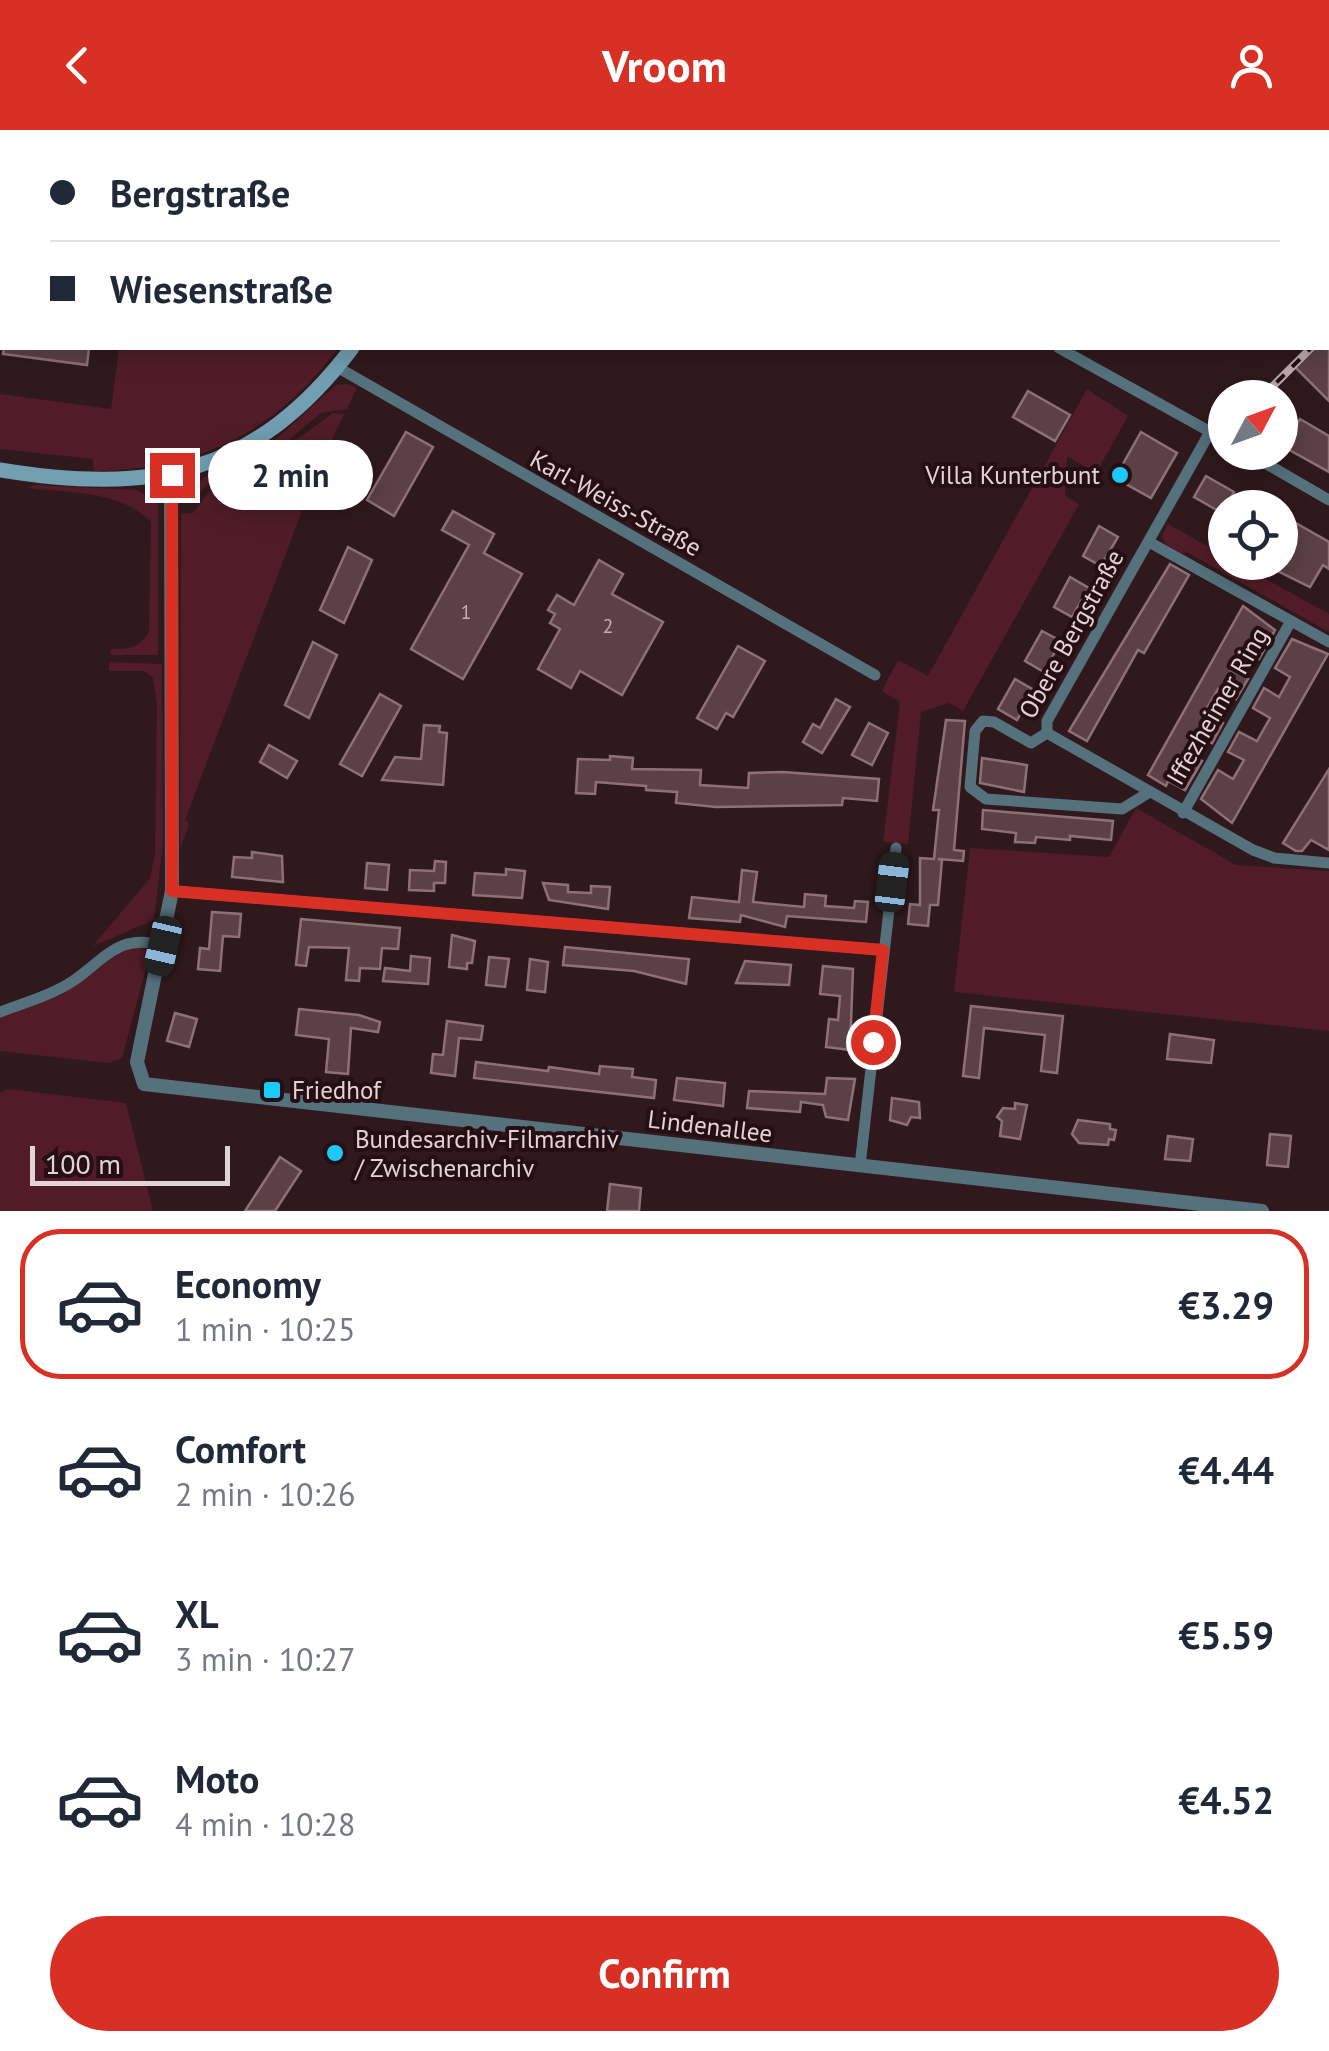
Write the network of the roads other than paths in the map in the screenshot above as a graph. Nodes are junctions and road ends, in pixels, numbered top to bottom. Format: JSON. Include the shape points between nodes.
{"nodes":[{"id":1,"x":350,"y":350,"type":"edge"},
{"id":2,"x":1063,"y":350,"type":"edge"},
{"id":3,"x":337,"y":367,"type":"junction"},
{"id":4,"x":1208,"y":431,"type":"edge"},
{"id":5,"x":1208,"y":436,"type":"edge"},
{"id":6,"x":0,"y":470,"type":"edge"},
{"id":7,"x":1277,"y":470,"type":"edge"},
{"id":8,"x":172,"y":475,"type":"junction"},
{"id":9,"x":1329,"y":500,"type":"edge"},
{"id":10,"x":1149,"y":542,"type":"junction"},
{"id":11,"x":1292,"y":621,"type":"junction"},
{"id":12,"x":1329,"y":642,"type":"edge"},
{"id":13,"x":875,"y":675,"type":"dead end"},
{"id":14,"x":1046,"y":732,"type":"junction"},
{"id":15,"x":1148,"y":794,"type":"junction"},
{"id":16,"x":1183,"y":813,"type":"junction"},
{"id":17,"x":896,"y":848,"type":"dead end"},
{"id":18,"x":1329,"y":863,"type":"edge"},
{"id":19,"x":172,"y":891,"type":"junction"},
{"id":20,"x":163,"y":946,"type":"junction"},
{"id":21,"x":883,"y":950,"type":"junction"},
{"id":22,"x":0,"y":1012,"type":"edge"},
{"id":23,"x":860,"y":1166,"type":"junction"},
{"id":24,"x":1262,"y":1211,"type":"edge"}],
"edges":[{"from":1,"to":3,"type":"main road"},
{"from":2,"to":4,"type":"street"},
{"from":3,"to":8,"type":"main road","via":[[256,440]]},
{"from":3,"to":13,"type":"street","name":"Karl-Weiss-Straße"},
{"from":5,"to":10,"type":"street","name":"Obere Bergstraße"},
{"from":6,"to":8,"type":"main road","via":[[99,480]]},
{"from":7,"to":9,"type":"street"},
{"from":8,"to":19,"type":"street"},
{"from":10,"to":11,"type":"street","name":"Iffezheimer Ring"},
{"from":10,"to":14,"type":"street","name":"Obere Bergstraße"},
{"from":11,"to":12,"type":"street","name":"Iffezheimer Ring"},
{"from":11,"to":16,"type":"street","name":"Iffezheimer Ring"},
{"from":14,"to":15,"type":"street","name":"Iffezheimer Ring"},
{"from":14,"to":15,"type":"street","name":"Obere Bergstraße","via":[[1031,743],[983,721],[975,730],[975,794],[1122,809]]},
{"from":15,"to":16,"type":"street","name":"Iffezheimer Ring"},
{"from":16,"to":18,"type":"street","name":"Iffezheimer Ring","via":[[1274,858]]},
{"from":17,"to":21,"type":"street"},
{"from":19,"to":20,"type":"street"},
{"from":19,"to":21,"type":"street"},
{"from":20,"to":22,"type":"street","via":[[141,940],[111,948],[75,980]]},
{"from":20,"to":23,"type":"street","name":"Lindenallee","via":[[137,1062],[139,1077],[152,1086]]},
{"from":21,"to":23,"type":"street"},
{"from":23,"to":24,"type":"street","name":"Lindenallee"}]}
